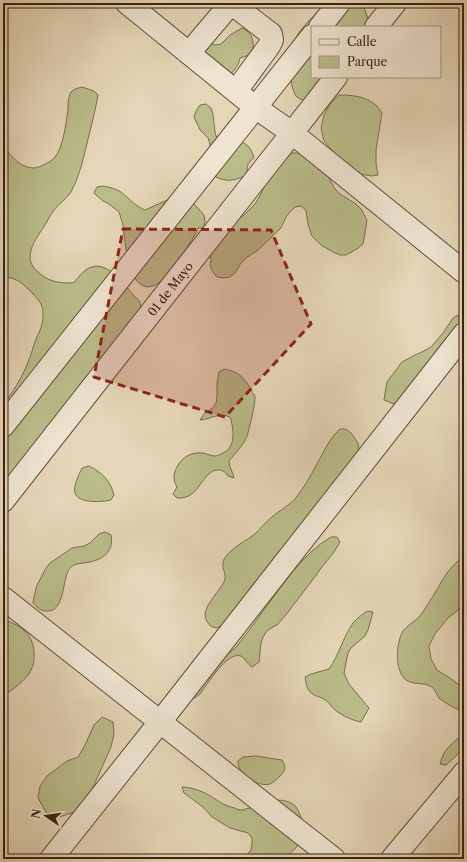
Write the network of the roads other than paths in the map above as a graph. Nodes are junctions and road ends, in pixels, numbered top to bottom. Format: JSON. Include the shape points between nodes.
{"nodes":[{"id":1,"x":127,"y":3,"type":"edge"},
{"id":2,"x":339,"y":3,"type":"edge"},
{"id":3,"x":395,"y":3,"type":"edge"},
{"id":4,"x":321,"y":26,"type":"edge"},
{"id":5,"x":377,"y":26,"type":"edge"},
{"id":6,"x":311,"y":37,"type":"edge"},
{"id":7,"x":189,"y":53,"type":"junction"},
{"id":8,"x":335,"y":78,"type":"edge"},
{"id":9,"x":236,"y":91,"type":"junction"},
{"id":10,"x":256,"y":107,"type":"junction"},
{"id":11,"x":292,"y":133,"type":"junction"},
{"id":12,"x":464,"y":272,"type":"edge"},
{"id":13,"x":464,"y":334,"type":"edge"},
{"id":14,"x":3,"y":426,"type":"edge"},
{"id":15,"x":3,"y":501,"type":"edge"},
{"id":16,"x":3,"y":598,"type":"edge"},
{"id":17,"x":160,"y":722,"type":"junction"},
{"id":18,"x":464,"y":773,"type":"edge"},
{"id":19,"x":51,"y":859,"type":"edge"},
{"id":20,"x":334,"y":859,"type":"edge"},
{"id":21,"x":392,"y":859,"type":"edge"}],
"edges":[{"from":1,"to":7,"type":"street"},
{"from":2,"to":4,"type":"street"},
{"from":3,"to":5,"type":"street"},
{"from":6,"to":10,"type":"street"},
{"from":7,"to":9,"type":"street"},
{"from":7,"to":9,"type":"street","via":[[227,8],[234,7],[240,10],[271,34],[269,46]]},
{"from":8,"to":11,"type":"street","name":"01 de Mayo"},
{"from":9,"to":10,"type":"street"},
{"from":10,"to":11,"type":"street"},
{"from":10,"to":14,"type":"street"},
{"from":11,"to":12,"type":"street"},
{"from":11,"to":15,"type":"street","name":"01 de Mayo"},
{"from":13,"to":17,"type":"street"},
{"from":16,"to":17,"type":"street"},
{"from":17,"to":19,"type":"street"},
{"from":17,"to":20,"type":"street"},
{"from":18,"to":21,"type":"street"}]}
